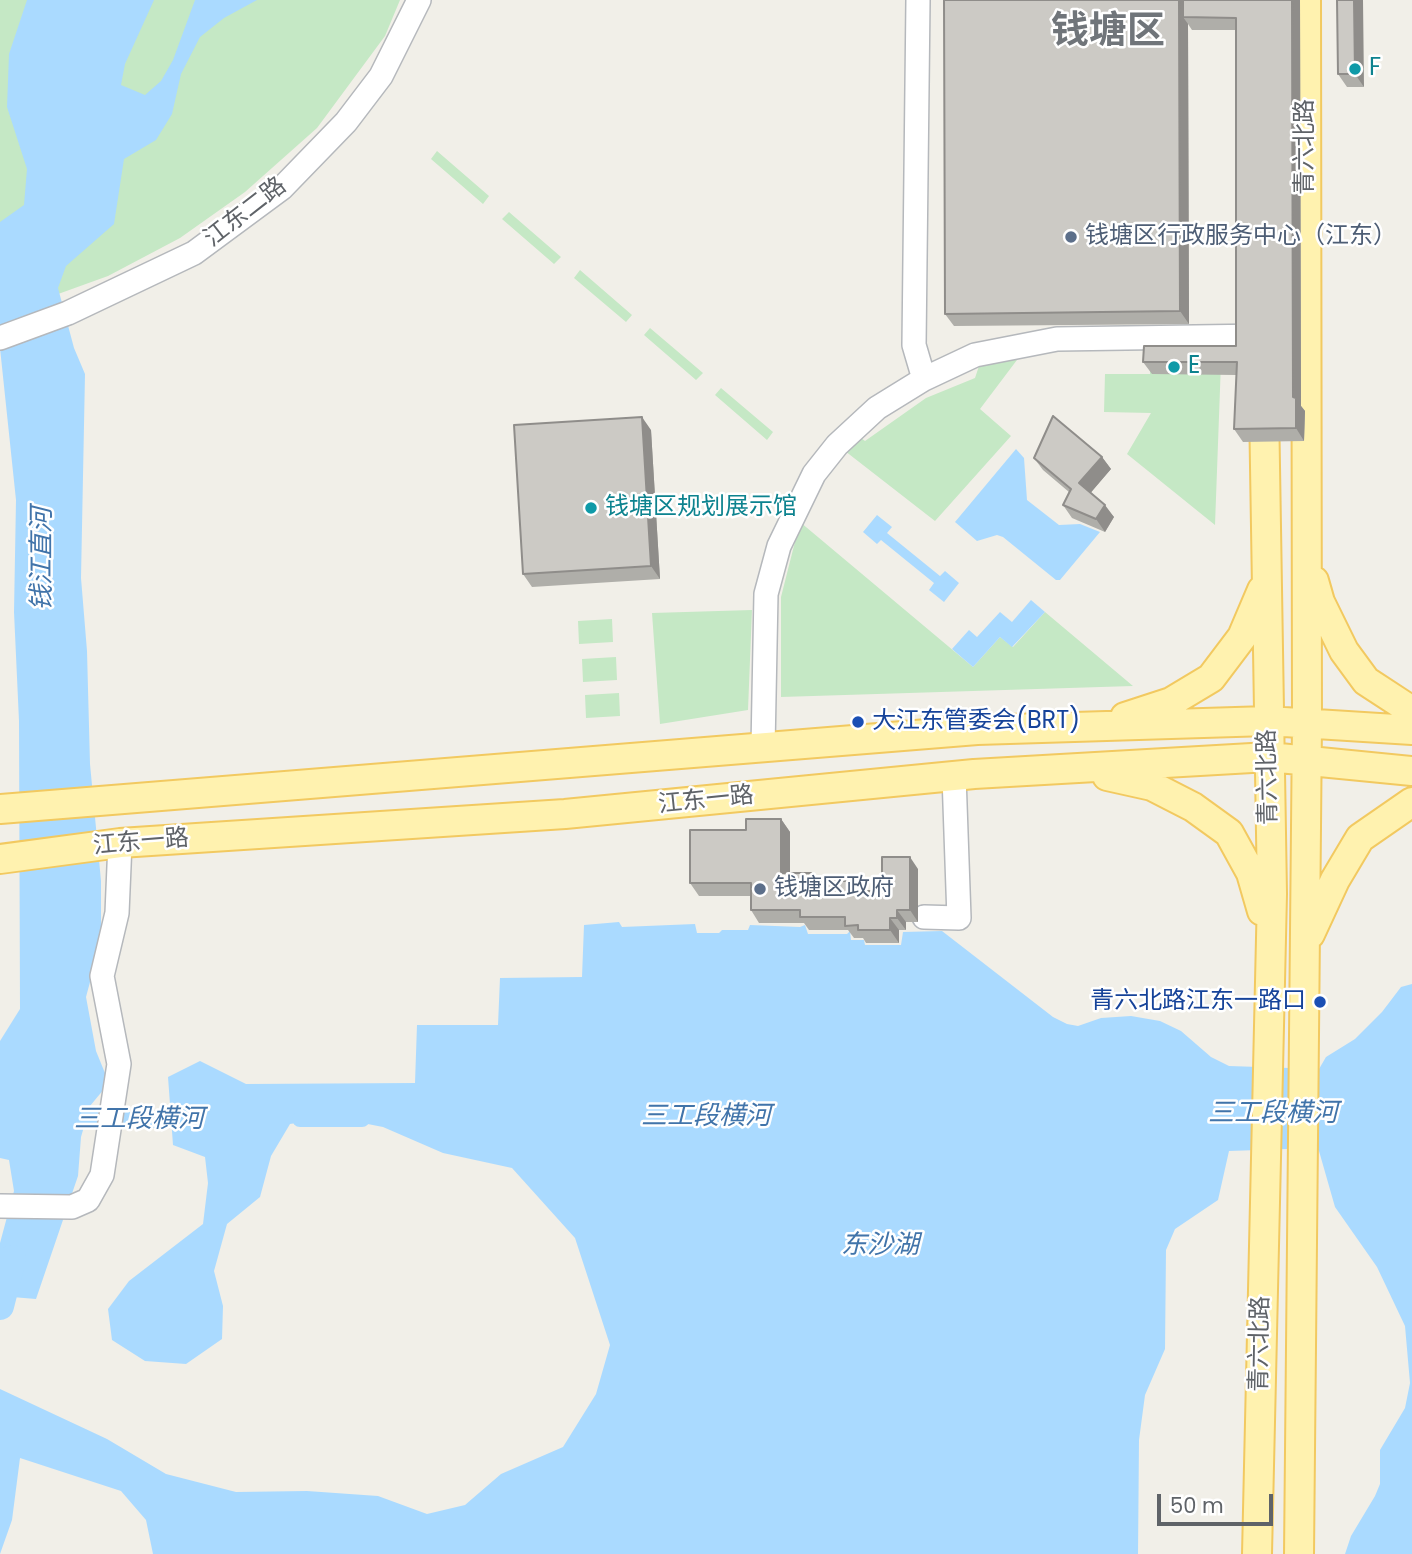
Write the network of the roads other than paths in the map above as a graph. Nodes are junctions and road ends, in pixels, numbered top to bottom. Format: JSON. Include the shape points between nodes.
{"nodes":[{"id":1,"x":419,"y":0,"type":"edge"},
{"id":2,"x":918,"y":0,"type":"edge"},
{"id":3,"x":1306,"y":0,"type":"edge"},
{"id":4,"x":0,"y":338,"type":"edge"},
{"id":5,"x":1264,"y":347,"type":"joint"},
{"id":6,"x":924,"y":379,"type":"junction"},
{"id":7,"x":1308,"y":558,"type":"junction"},
{"id":8,"x":1266,"y":581,"type":"junction"},
{"id":9,"x":1412,"y":711,"type":"edge"},
{"id":10,"x":1268,"y":721,"type":"junction"},
{"id":11,"x":1307,"y":723,"type":"junction"},
{"id":12,"x":1096,"y":727,"type":"junction"},
{"id":13,"x":1412,"y":730,"type":"edge"},
{"id":14,"x":763,"y":747,"type":"junction"},
{"id":15,"x":1269,"y":757,"type":"junction"},
{"id":16,"x":1307,"y":760,"type":"junction"},
{"id":17,"x":1073,"y":769,"type":"junction"},
{"id":18,"x":1412,"y":771,"type":"edge"},
{"id":19,"x":954,"y":776,"type":"junction"},
{"id":20,"x":1412,"y":802,"type":"edge"},
{"id":21,"x":0,"y":809,"type":"edge"},
{"id":22,"x":111,"y":845,"type":"junction"},
{"id":23,"x":0,"y":859,"type":"edge"},
{"id":24,"x":923,"y":917,"type":"dead end"},
{"id":25,"x":1306,"y":942,"type":"junction"},
{"id":26,"x":1270,"y":944,"type":"junction"},
{"id":27,"x":0,"y":1206,"type":"edge"},
{"id":28,"x":1257,"y":1554,"type":"edge"},
{"id":29,"x":1299,"y":1554,"type":"edge"}],
"edges":[{"from":1,"to":4,"type":"street","name":"江东二路","via":[[381,76],[346,122],[282,188],[194,253],[68,313]]},
{"from":2,"to":6,"type":"street","via":[[914,345]]},
{"from":3,"to":7,"type":"main road","name":"青六北路"},
{"from":5,"to":6,"type":"street","via":[[1057,340],[975,355]]},
{"from":5,"to":8,"type":"main road","name":"青六北路"},
{"from":6,"to":14,"type":"street","via":[[877,408],[837,445],[791,515],[766,594]]},
{"from":7,"to":9,"type":"main road","via":[[1320,602],[1344,651],[1366,681]]},
{"from":7,"to":11,"type":"main road","name":"青六北路"},
{"from":8,"to":10,"type":"main road","name":"青六北路"},
{"from":8,"to":12,"type":"main road","via":[[1242,637],[1211,678],[1171,702]]},
{"from":10,"to":11,"type":"main road","name":"江东一路"},
{"from":10,"to":12,"type":"main road","name":"江东一路"},
{"from":10,"to":15,"type":"main road","name":"青六北路"},
{"from":11,"to":13,"type":"main road","name":"江东一路"},
{"from":11,"to":16,"type":"main road","name":"青六北路"},
{"from":12,"to":14,"type":"main road","name":"江东一路","via":[[977,730]]},
{"from":14,"to":21,"type":"main road","name":"江东一路"},
{"from":15,"to":16,"type":"main road","name":"江东一路"},
{"from":15,"to":17,"type":"main road","name":"江东一路"},
{"from":15,"to":26,"type":"main road","name":"青六北路"},
{"from":16,"to":18,"type":"main road","name":"江东一路"},
{"from":16,"to":25,"type":"main road","name":"青六北路"},
{"from":17,"to":19,"type":"main road","name":"江东一路"},
{"from":17,"to":26,"type":"main road","via":[[1152,786],[1193,807],[1229,834],[1251,873]]},
{"from":19,"to":22,"type":"main road","name":"江东一路","via":[[565,814]]},
{"from":19,"to":24,"type":"street","via":[[966,917]]},
{"from":20,"to":25,"type":"main road","via":[[1360,838]]},
{"from":22,"to":23,"type":"main road","name":"江东一路"},
{"from":22,"to":27,"type":"street","via":[[117,913],[102,976],[119,1064],[102,1175],[88,1200],[72,1206]]},
{"from":25,"to":29,"type":"main road","name":"青六北路"},
{"from":26,"to":28,"type":"main road","name":"青六北路"}]}
